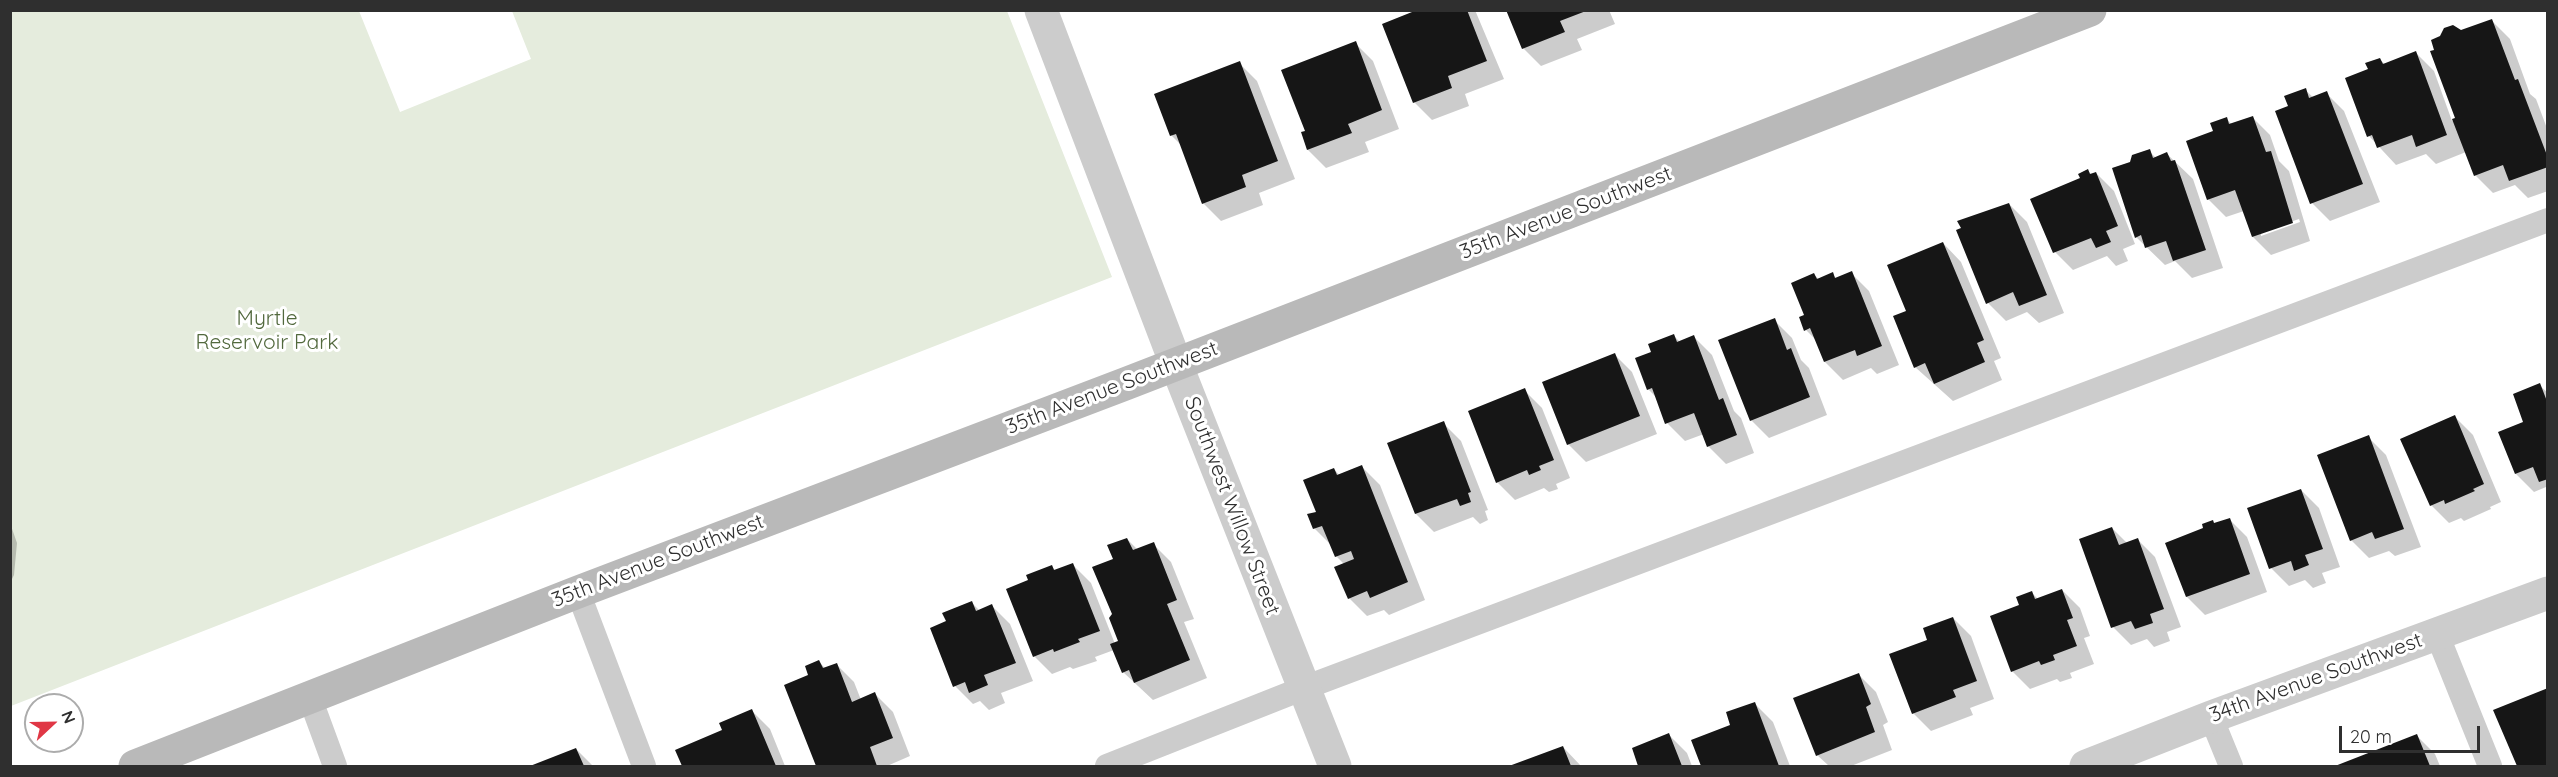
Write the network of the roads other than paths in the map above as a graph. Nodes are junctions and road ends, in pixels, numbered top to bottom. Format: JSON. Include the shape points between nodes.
{"nodes":[{"id":1,"x":1041,"y":10,"type":"edge"},
{"id":2,"x":2090,"y":10,"type":"edge"},
{"id":3,"x":2547,"y":220,"type":"edge"},
{"id":4,"x":1176,"y":364,"type":"junction"},
{"id":5,"x":578,"y":592,"type":"junction"},
{"id":6,"x":2547,"y":593,"type":"edge"},
{"id":7,"x":2437,"y":634,"type":"junction"},
{"id":8,"x":1304,"y":688,"type":"junction"},
{"id":9,"x":310,"y":698,"type":"junction"},
{"id":10,"x":2211,"y":717,"type":"junction"},
{"id":11,"x":135,"y":766,"type":"edge"},
{"id":12,"x":335,"y":766,"type":"edge"},
{"id":13,"x":644,"y":766,"type":"edge"},
{"id":14,"x":1107,"y":766,"type":"edge"},
{"id":15,"x":1335,"y":766,"type":"edge"},
{"id":16,"x":2086,"y":766,"type":"edge"},
{"id":17,"x":2231,"y":766,"type":"edge"},
{"id":18,"x":2490,"y":766,"type":"edge"}],
"edges":[{"from":1,"to":4,"type":"street","name":"Southwest Willow Street"},
{"from":2,"to":4,"type":"main road","name":"35th Avenue Southwest"},
{"from":3,"to":8,"type":"lane"},
{"from":4,"to":5,"type":"main road","name":"35th Avenue Southwest"},
{"from":4,"to":8,"type":"street","name":"Southwest Willow Street"},
{"from":5,"to":9,"type":"main road","name":"35th Avenue Southwest"},
{"from":5,"to":13,"type":"lane"},
{"from":6,"to":7,"type":"street","name":"34th Avenue Southwest"},
{"from":7,"to":10,"type":"street","name":"34th Avenue Southwest"},
{"from":7,"to":18,"type":"lane"},
{"from":8,"to":14,"type":"lane"},
{"from":8,"to":15,"type":"street","name":"Southwest Willow Street"},
{"from":9,"to":11,"type":"main road","name":"35th Avenue Southwest"},
{"from":9,"to":12,"type":"lane"},
{"from":10,"to":16,"type":"street","name":"34th Avenue Southwest"},
{"from":10,"to":17,"type":"lane"}]}
